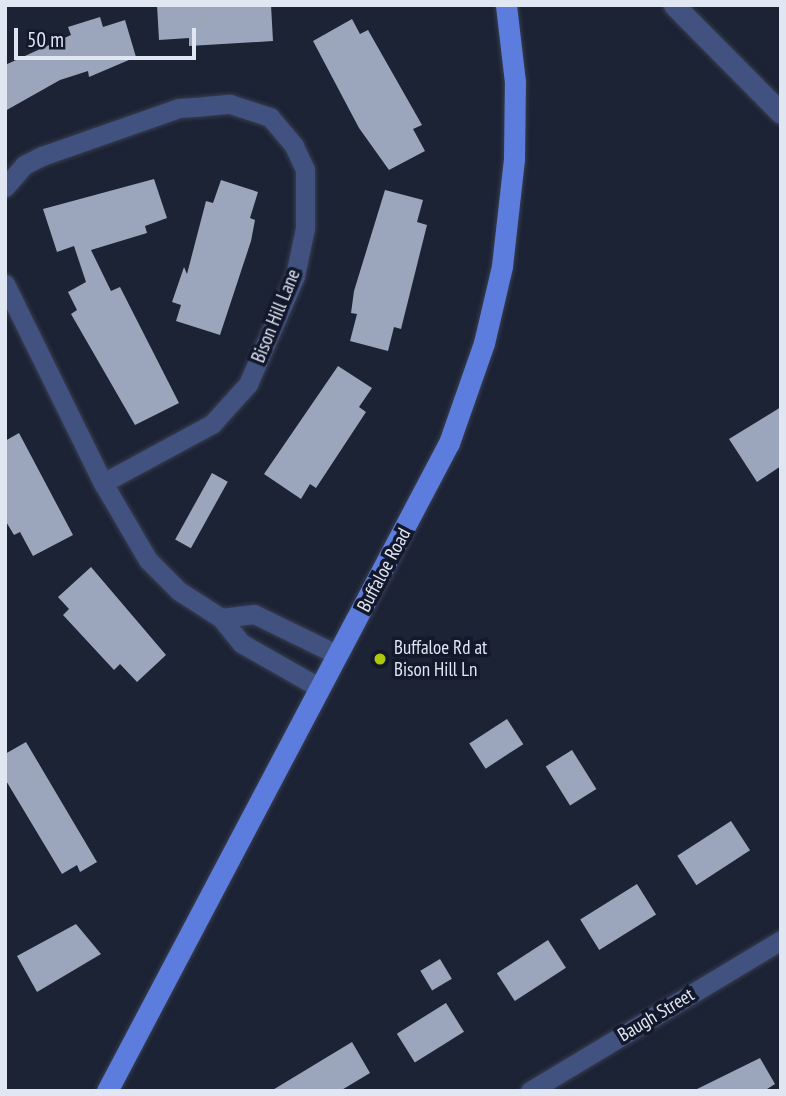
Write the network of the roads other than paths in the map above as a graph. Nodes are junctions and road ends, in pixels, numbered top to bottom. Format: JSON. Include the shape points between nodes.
{"nodes":[{"id":1,"x":506,"y":5,"type":"edge"},
{"id":2,"x":674,"y":5,"type":"edge"},
{"id":3,"x":781,"y":113,"type":"edge"},
{"id":4,"x":5,"y":187,"type":"edge"},
{"id":5,"x":5,"y":284,"type":"edge"},
{"id":6,"x":103,"y":483,"type":"junction"},
{"id":7,"x":221,"y":618,"type":"junction"},
{"id":8,"x":338,"y":654,"type":"junction"},
{"id":9,"x":320,"y":688,"type":"junction"},
{"id":10,"x":781,"y":940,"type":"edge"},
{"id":11,"x":107,"y":1091,"type":"edge"},
{"id":12,"x":530,"y":1091,"type":"edge"}],
"edges":[{"from":1,"to":8,"type":"main road","name":"Buffaloe Road","via":[[515,82],[514,159],[502,266],[484,343],[449,443]]},
{"from":2,"to":3,"type":"street"},
{"from":4,"to":6,"type":"street","name":"Bison Hill Lane","via":[[24,165],[42,156],[178,108],[230,104],[270,117],[295,146],[305,170],[305,228],[295,276],[248,384],[212,424]]},
{"from":5,"to":6,"type":"street"},
{"from":6,"to":7,"type":"street","via":[[148,560],[179,591]]},
{"from":7,"to":8,"type":"street","via":[[254,614]]},
{"from":7,"to":9,"type":"street","via":[[241,643]]},
{"from":8,"to":9,"type":"main road","name":"Buffaloe Road"},
{"from":9,"to":11,"type":"main road","name":"Buffaloe Road"},
{"from":10,"to":12,"type":"street","name":"Baugh Street"}]}
